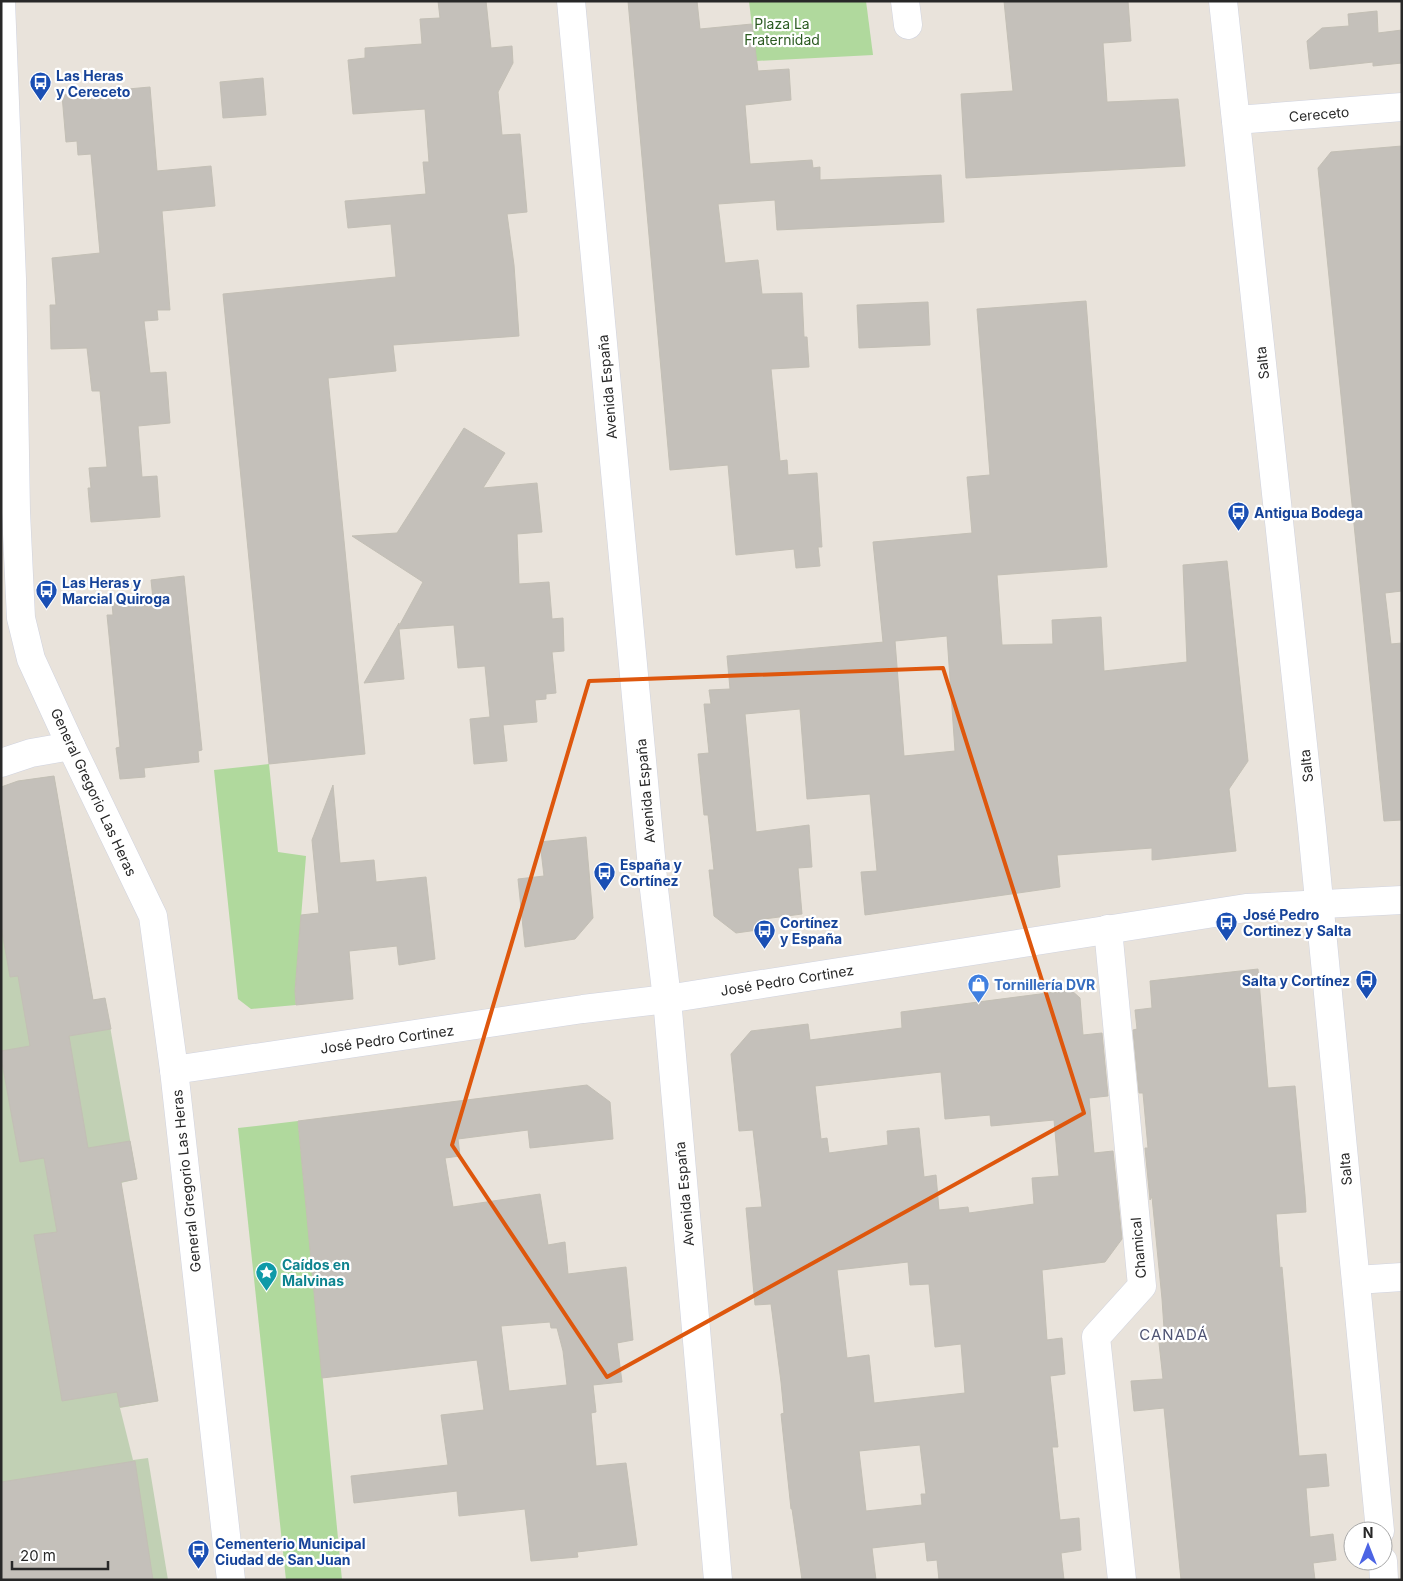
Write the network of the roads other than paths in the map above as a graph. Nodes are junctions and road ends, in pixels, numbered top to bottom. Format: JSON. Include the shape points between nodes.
{"nodes":[{"id":1,"x":22,"y":1,"type":"edge"},
{"id":2,"x":571,"y":1,"type":"edge"},
{"id":3,"x":1223,"y":1,"type":"edge"},
{"id":4,"x":1,"y":2,"type":"edge"},
{"id":5,"x":3,"y":53,"type":"edge"},
{"id":6,"x":1402,"y":107,"type":"edge"},
{"id":7,"x":1236,"y":120,"type":"junction"},
{"id":8,"x":9,"y":512,"type":"edge"},
{"id":9,"x":70,"y":746,"type":"junction"},
{"id":10,"x":1,"y":763,"type":"edge"},
{"id":11,"x":1402,"y":900,"type":"edge"},
{"id":12,"x":1320,"y":904,"type":"junction"},
{"id":13,"x":1108,"y":929,"type":"junction"},
{"id":14,"x":667,"y":999,"type":"junction"},
{"id":15,"x":174,"y":1070,"type":"junction"},
{"id":16,"x":1402,"y":1277,"type":"edge"},
{"id":17,"x":1356,"y":1280,"type":"junction"},
{"id":18,"x":1379,"y":1521,"type":"edge"},
{"id":19,"x":231,"y":1580,"type":"edge"},
{"id":20,"x":718,"y":1580,"type":"edge"},
{"id":21,"x":1122,"y":1580,"type":"edge"}],
"edges":[{"from":1,"to":4,"type":"street"},
{"from":2,"to":14,"type":"street","name":"Avenida España","via":[[653,880]]},
{"from":3,"to":7,"type":"street","name":"Salta"},
{"from":4,"to":5,"type":"street","name":"General Gregorio Las Heras"},
{"from":5,"to":8,"type":"street","name":"General Gregorio Las Heras","via":[[12,279]]},
{"from":6,"to":7,"type":"street","name":"Cereceto"},
{"from":7,"to":12,"type":"street","name":"Salta"},
{"from":8,"to":9,"type":"street","name":"General Gregorio Las Heras","via":[[21,618],[31,659]]},
{"from":9,"to":10,"type":"street","via":[[31,753]]},
{"from":9,"to":15,"type":"street","name":"General Gregorio Las Heras","via":[[153,916]]},
{"from":11,"to":12,"type":"street","name":"José Pedro Cortinez"},
{"from":12,"to":13,"type":"street","name":"José Pedro Cortinez","via":[[1246,908]]},
{"from":12,"to":17,"type":"street","name":"Salta"},
{"from":13,"to":14,"type":"street","name":"José Pedro Cortinez"},
{"from":13,"to":21,"type":"street","name":"Chamical","via":[[1142,1286],[1096,1337]]},
{"from":14,"to":15,"type":"street","name":"José Pedro Cortinez"},
{"from":14,"to":20,"type":"street","name":"Avenida España"},
{"from":15,"to":19,"type":"street","name":"General Gregorio Las Heras"},
{"from":16,"to":17,"type":"street"},
{"from":17,"to":18,"type":"street","name":"Salta"}]}
